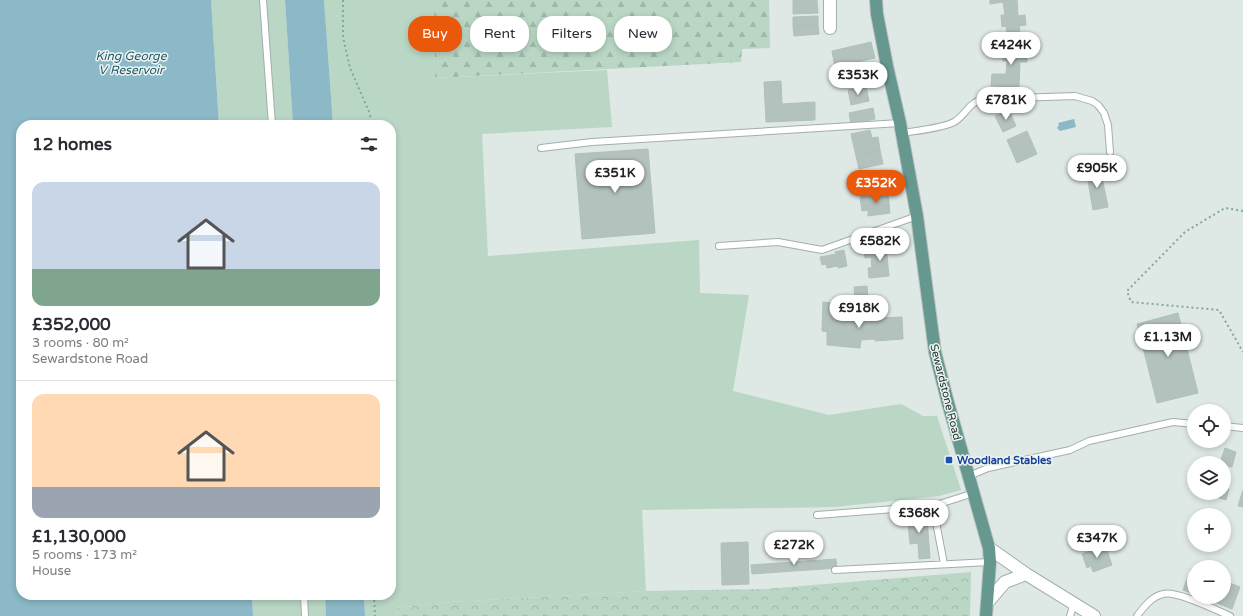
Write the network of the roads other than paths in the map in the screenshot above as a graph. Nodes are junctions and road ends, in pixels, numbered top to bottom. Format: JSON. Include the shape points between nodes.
{"nodes":[{"id":1,"x":263,"y":0,"type":"edge"},
{"id":2,"x":830,"y":0,"type":"edge"},
{"id":3,"x":876,"y":0,"type":"edge"},
{"id":4,"x":830,"y":28,"type":"dead end"},
{"id":5,"x":272,"y":120,"type":"edge"},
{"id":6,"x":901,"y":128,"type":"junction"},
{"id":7,"x":541,"y":148,"type":"dead end"},
{"id":8,"x":1110,"y":152,"type":"dead end"},
{"id":9,"x":917,"y":216,"type":"junction"},
{"id":10,"x":718,"y":246,"type":"dead end"},
{"id":11,"x":1187,"y":423,"type":"edge"},
{"id":12,"x":1231,"y":427,"type":"edge"},
{"id":13,"x":1243,"y":428,"type":"edge"},
{"id":14,"x":969,"y":476,"type":"junction"},
{"id":15,"x":974,"y":493,"type":"junction"},
{"id":16,"x":933,"y":506,"type":"junction"},
{"id":17,"x":817,"y":515,"type":"dead end"},
{"id":18,"x":989,"y":548,"type":"junction"},
{"id":19,"x":990,"y":562,"type":"junction"},
{"id":20,"x":944,"y":564,"type":"junction"},
{"id":21,"x":835,"y":570,"type":"dead end"},
{"id":22,"x":1026,"y":574,"type":"junction"},
{"id":23,"x":304,"y":600,"type":"edge"},
{"id":24,"x":1074,"y":603,"type":"junction"},
{"id":25,"x":987,"y":604,"type":"junction"},
{"id":26,"x":305,"y":616,"type":"edge"},
{"id":27,"x":986,"y":616,"type":"edge"},
{"id":28,"x":1070,"y":616,"type":"edge"},
{"id":29,"x":1094,"y":616,"type":"edge"},
{"id":30,"x":1137,"y":616,"type":"edge"},
{"id":31,"x":1230,"y":616,"type":"edge"}],
"edges":[{"from":1,"to":5,"type":"lane"},
{"from":2,"to":4,"type":"street"},
{"from":3,"to":6,"type":"main road","name":"Sewardstone Road"},
{"from":6,"to":7,"type":"lane","via":[[592,142]]},
{"from":6,"to":8,"type":"lane","via":[[947,125],[955,122],[969,106],[983,99],[1075,96],[1092,100],[1104,113],[1108,125]]},
{"from":6,"to":9,"type":"main road","name":"Sewardstone Road"},
{"from":9,"to":10,"type":"lane","via":[[822,250],[778,242]]},
{"from":9,"to":14,"type":"main road","name":"Sewardstone Road","via":[[935,352]]},
{"from":11,"to":14,"type":"lane","via":[[1173,422],[1089,441],[1070,450],[988,468]]},
{"from":12,"to":13,"type":"lane"},
{"from":14,"to":15,"type":"main road","name":"Sewardstone Road"},
{"from":15,"to":16,"type":"lane"},
{"from":15,"to":18,"type":"main road","name":"Sewardstone Road"},
{"from":16,"to":17,"type":"lane"},
{"from":16,"to":20,"type":"lane"},
{"from":18,"to":19,"type":"main road","name":"Sewardstone Road"},
{"from":18,"to":22,"type":"street"},
{"from":19,"to":20,"type":"lane"},
{"from":19,"to":25,"type":"main road","name":"Sewardstone Road"},
{"from":20,"to":21,"type":"lane"},
{"from":22,"to":24,"type":"street"},
{"from":22,"to":25,"type":"street","via":[[1005,582]]},
{"from":23,"to":26,"type":"lane"},
{"from":24,"to":28,"type":"lane"},
{"from":24,"to":29,"type":"street"},
{"from":25,"to":27,"type":"main road","name":"Sewardstone Road"},
{"from":30,"to":31,"type":"lane","via":[[1150,601],[1167,593]]}]}
